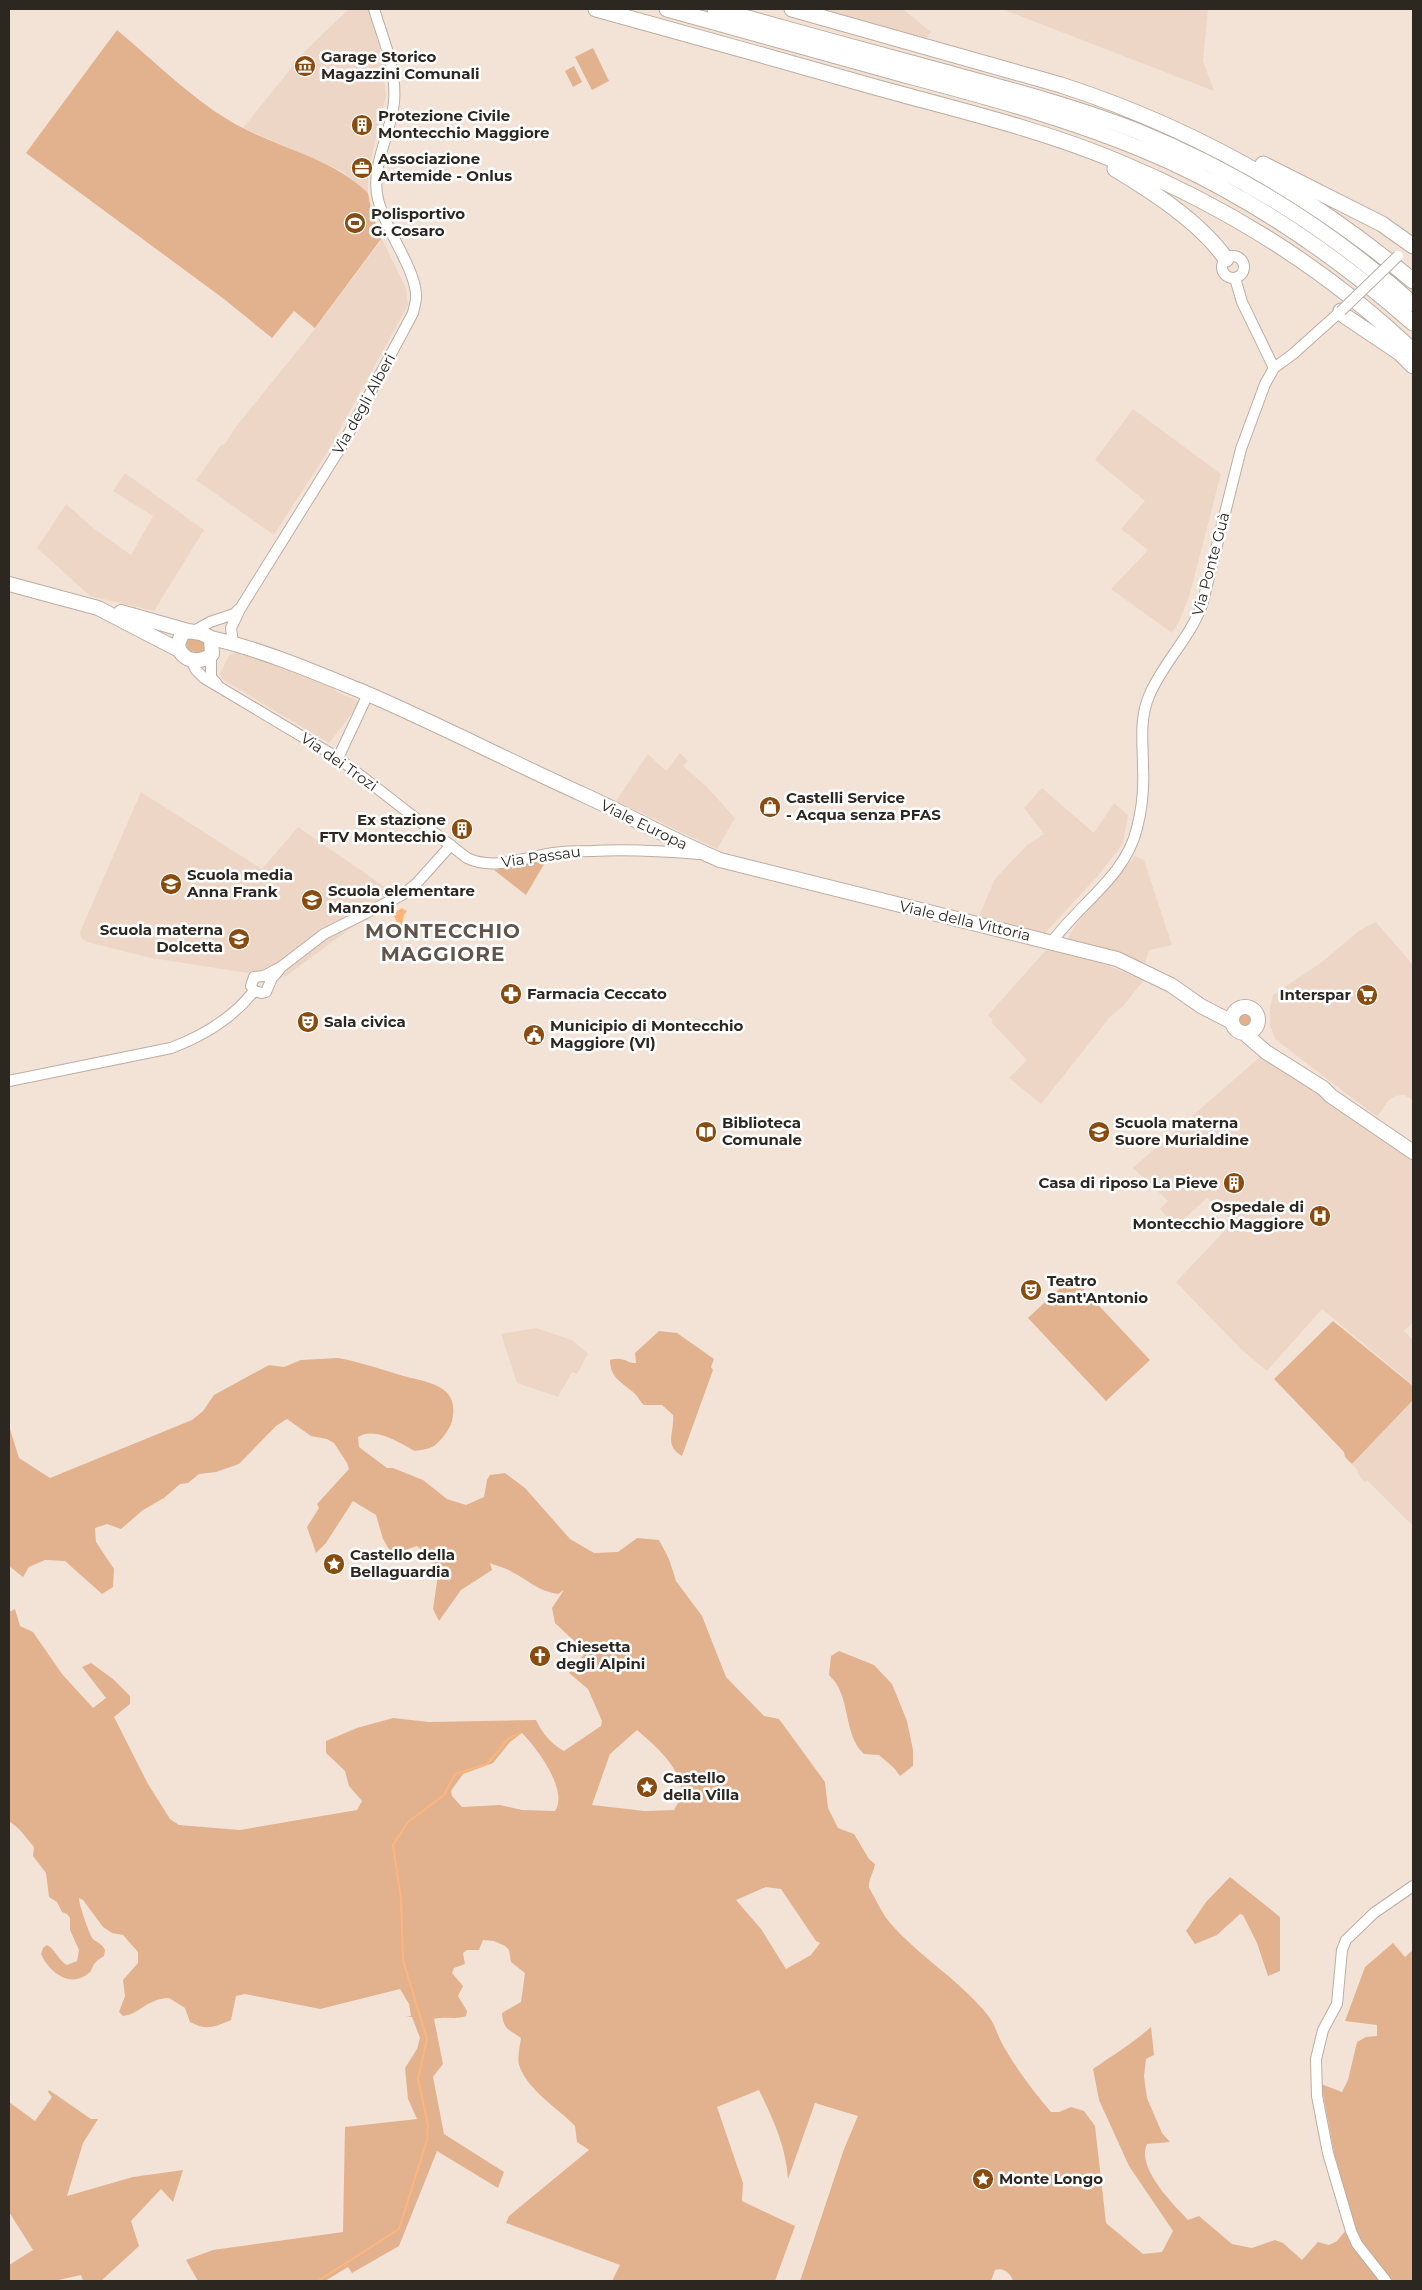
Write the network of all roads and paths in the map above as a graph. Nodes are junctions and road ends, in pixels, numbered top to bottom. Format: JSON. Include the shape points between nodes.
{"nodes":[{"id":1,"x":374,"y":9,"type":"edge"},
{"id":2,"x":596,"y":9,"type":"edge"},
{"id":3,"x":667,"y":9,"type":"edge"},
{"id":4,"x":715,"y":9,"type":"edge"},
{"id":5,"x":792,"y":9,"type":"edge"},
{"id":6,"x":1102,"y":99,"type":"junction"},
{"id":7,"x":996,"y":120,"type":"junction"},
{"id":8,"x":1413,"y":244,"type":"edge"},
{"id":9,"x":1226,"y":259,"type":"junction"},
{"id":10,"x":1235,"y":278,"type":"junction"},
{"id":11,"x":1413,"y":281,"type":"edge"},
{"id":12,"x":1413,"y":304,"type":"edge"},
{"id":13,"x":1341,"y":311,"type":"junction"},
{"id":14,"x":1413,"y":323,"type":"edge"},
{"id":15,"x":1413,"y":351,"type":"edge"},
{"id":16,"x":1413,"y":366,"type":"edge"},
{"id":17,"x":1274,"y":368,"type":"junction"},
{"id":18,"x":9,"y":584,"type":"edge"},
{"id":19,"x":98,"y":608,"type":"junction"},
{"id":20,"x":240,"y":608,"type":"junction"},
{"id":21,"x":216,"y":620,"type":"junction"},
{"id":22,"x":191,"y":631,"type":"junction"},
{"id":23,"x":210,"y":638,"type":"junction"},
{"id":24,"x":237,"y":645,"type":"junction"},
{"id":25,"x":179,"y":650,"type":"junction"},
{"id":26,"x":212,"y":655,"type":"junction"},
{"id":27,"x":191,"y":660,"type":"junction"},
{"id":28,"x":327,"y":677,"type":"junction"},
{"id":29,"x":222,"y":687,"type":"junction"},
{"id":30,"x":368,"y":694,"type":"junction"},
{"id":31,"x":416,"y":715,"type":"junction"},
{"id":32,"x":338,"y":758,"type":"junction"},
{"id":33,"x":451,"y":845,"type":"junction"},
{"id":34,"x":706,"y":854,"type":"junction"},
{"id":35,"x":1052,"y":942,"type":"junction"},
{"id":36,"x":281,"y":967,"type":"junction"},
{"id":37,"x":264,"y":976,"type":"junction"},
{"id":38,"x":269,"y":986,"type":"junction"},
{"id":39,"x":254,"y":991,"type":"junction"},
{"id":40,"x":1235,"y":1016,"type":"junction"},
{"id":41,"x":1258,"y":1021,"type":"junction"},
{"id":42,"x":1244,"y":1033,"type":"junction"},
{"id":43,"x":1286,"y":1064,"type":"junction"},
{"id":44,"x":9,"y":1081,"type":"edge"},
{"id":45,"x":1323,"y":1088,"type":"junction"},
{"id":46,"x":1413,"y":1143,"type":"edge"},
{"id":47,"x":1413,"y":1152,"type":"edge"},
{"id":48,"x":1413,"y":1886,"type":"edge"},
{"id":49,"x":1386,"y":2281,"type":"edge"}],
"edges":[{"from":1,"to":20,"type":"street","name":"Via degli Alberi","via":[[391,63],[394,89],[376,186],[385,222],[414,283],[413,313],[344,442]]},
{"from":2,"to":7,"type":"highway"},
{"from":3,"to":14,"type":"highway","via":[[1017,106],[1142,150],[1228,191],[1290,229],[1345,267]]},
{"from":4,"to":12,"type":"highway","via":[[1053,102],[1146,135],[1216,168],[1292,212],[1368,266]]},
{"from":5,"to":6,"type":"highway"},
{"from":6,"to":8,"type":"highway","via":[[1140,109],[1186,127],[1332,198]]},
{"from":6,"to":11,"type":"highway","via":[[1184,132],[1267,177],[1348,229]]},
{"from":7,"to":9,"type":"highway","via":[[1108,164],[1161,199],[1200,231]]},
{"from":7,"to":15,"type":"highway","via":[[1118,161],[1235,219],[1320,273]]},
{"from":8,"to":13,"type":"street","name":"Via Ponte Guà","bridge":true},
{"from":9,"to":10,"type":"street","via":[[1222,265],[1224,274]]},
{"from":9,"to":10,"type":"street","via":[[1236,256],[1244,264],[1242,275]]},
{"from":10,"to":17,"type":"street","via":[[1242,302]]},
{"from":13,"to":16,"type":"highway"},
{"from":13,"to":17,"type":"street","name":"Via Ponte Guà"},
{"from":17,"to":35,"type":"street","name":"Via Ponte Guà","via":[[1257,401],[1241,448],[1196,622],[1157,681],[1144,711],[1143,782],[1137,829],[1116,870]]},
{"from":18,"to":19,"type":"main road","name":"Viale Europa"},
{"from":19,"to":22,"type":"main road","name":"Viale Europa"},
{"from":19,"to":25,"type":"main road","name":"Viale Europa"},
{"from":20,"to":21,"type":"street","via":[[230,616]]},
{"from":20,"to":24,"type":"street","name":"Via degli Alberi","via":[[231,628]]},
{"from":21,"to":22,"type":"street"},
{"from":21,"to":23,"type":"street","via":[[210,627]]},
{"from":22,"to":23,"type":"main road","name":"Viale Europa"},
{"from":22,"to":25,"type":"main road","via":[[182,634]]},
{"from":23,"to":24,"type":"main road","name":"Viale Europa"},
{"from":23,"to":26,"type":"main road"},
{"from":24,"to":26,"type":"main road"},
{"from":24,"to":28,"type":"main road","name":"Viale Europa","via":[[284,659]]},
{"from":25,"to":27,"type":"main road","name":"Viale Europa"},
{"from":26,"to":27,"type":"main road","via":[[203,660]]},
{"from":26,"to":29,"type":"street","name":"Via dei Trozi","via":[[211,677]]},
{"from":27,"to":29,"type":"street","name":"Via dei Trozi","via":[[204,678]]},
{"from":28,"to":30,"type":"main road","name":"Viale Europa"},
{"from":28,"to":31,"type":"main road","name":"Viale Europa"},
{"from":29,"to":32,"type":"street","name":"Via dei Trozi"},
{"from":30,"to":31,"type":"main road","name":"Viale Europa"},
{"from":30,"to":32,"type":"street"},
{"from":31,"to":34,"type":"main road","name":"Viale Europa"},
{"from":32,"to":33,"type":"street","name":"Via dei Trozi"},
{"from":33,"to":34,"type":"street","name":"Via Passau","via":[[482,864],[556,853]]},
{"from":33,"to":36,"type":"street","via":[[402,895],[324,934]]},
{"from":34,"to":35,"type":"main road","name":"Viale della Vittoria","via":[[728,863]]},
{"from":35,"to":40,"type":"main road","name":"Viale della Vittoria","via":[[1117,958],[1171,985],[1213,1012]]},
{"from":36,"to":37,"type":"street"},
{"from":36,"to":38,"type":"street"},
{"from":37,"to":38,"type":"street"},
{"from":37,"to":39,"type":"street","via":[[254,977],[251,981]]},
{"from":38,"to":39,"type":"street","via":[[262,994]]},
{"from":39,"to":44,"type":"street","via":[[208,1032],[180,1045]]},
{"from":40,"to":41,"type":"main road","name":"Viale della Vittoria","via":[[1247,1006],[1258,1014]]},
{"from":40,"to":42,"type":"main road","via":[[1237,1029]]},
{"from":41,"to":42,"type":"main road","via":[[1254,1030]]},
{"from":41,"to":43,"type":"main road","via":[[1266,1042]]},
{"from":42,"to":43,"type":"main road"},
{"from":43,"to":45,"type":"main road"},
{"from":45,"to":46,"type":"main road","via":[[1335,1092]]},
{"from":45,"to":47,"type":"main road"},
{"from":48,"to":49,"type":"street","via":[[1374,1913],[1346,1940],[1342,1950],[1337,2004],[1324,2030],[1316,2059],[1317,2096],[1328,2153],[1347,2220],[1357,2244]]}]}
